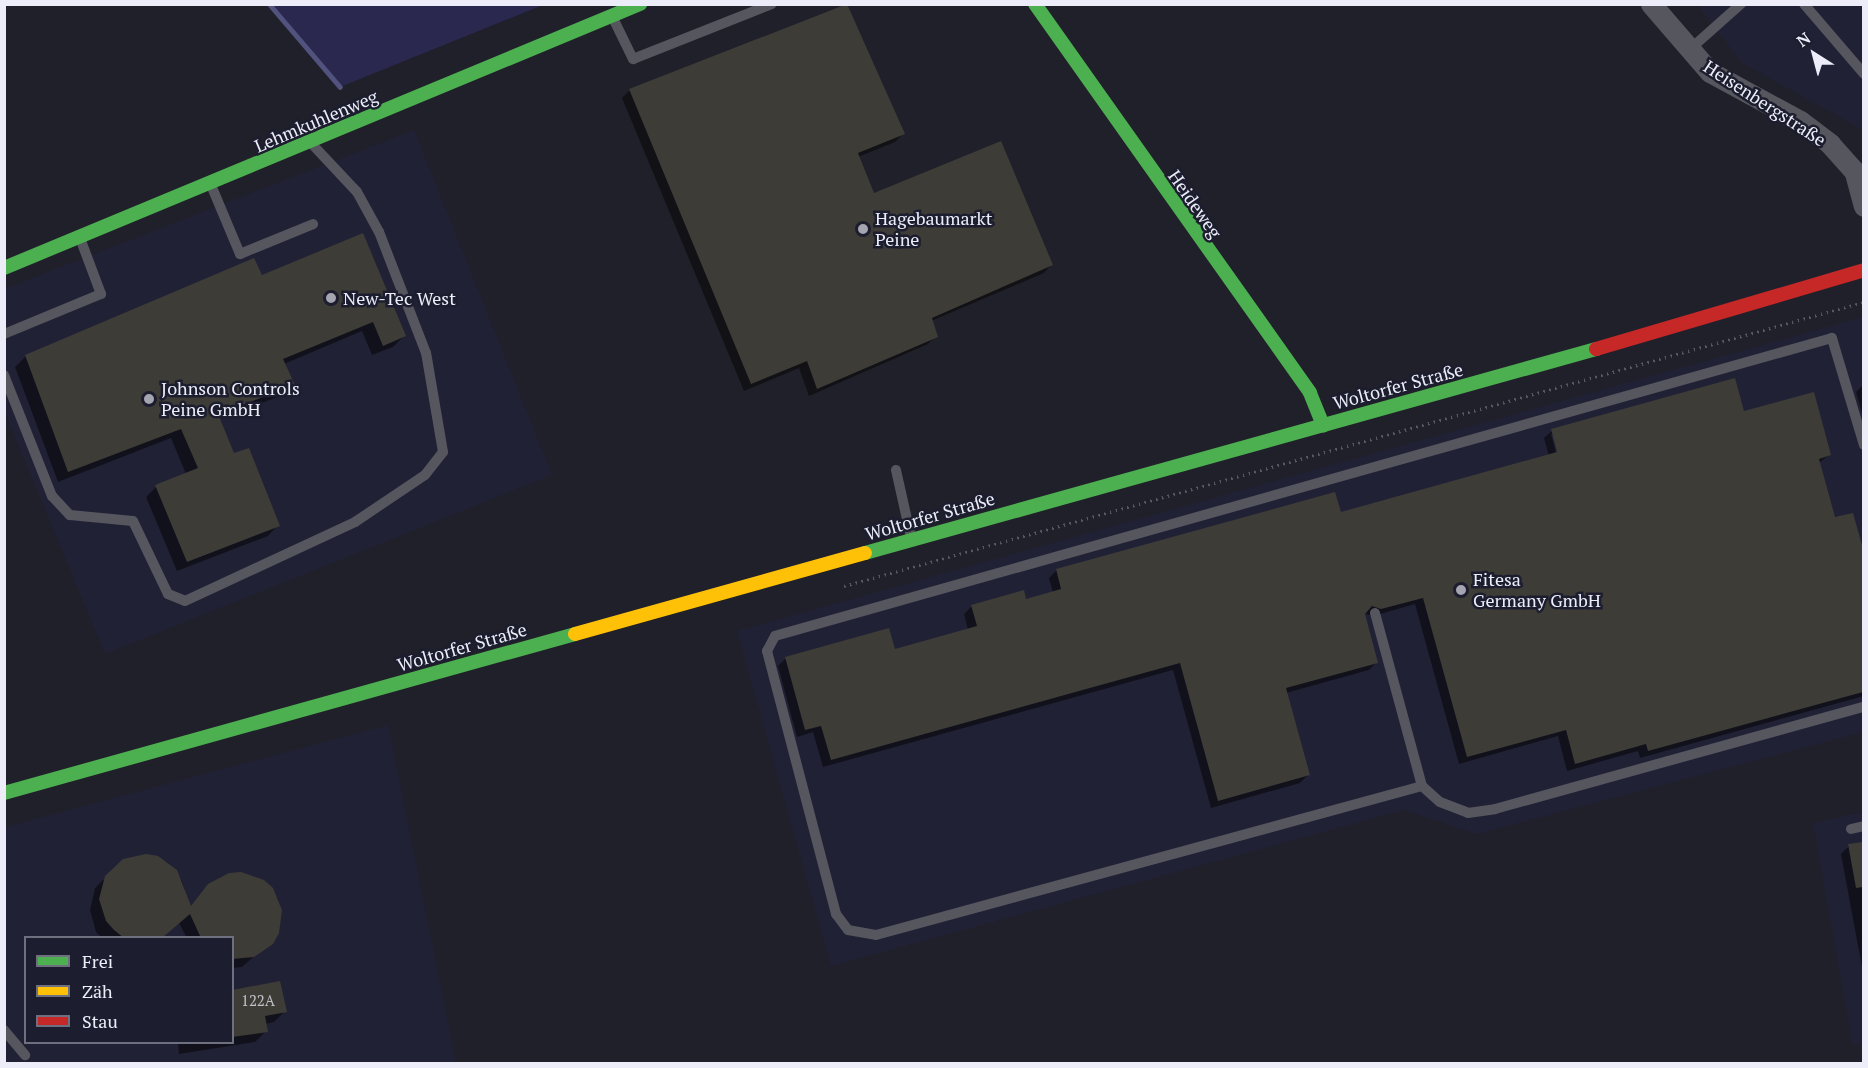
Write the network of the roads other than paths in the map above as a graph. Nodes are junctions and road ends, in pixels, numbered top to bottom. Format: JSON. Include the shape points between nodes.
{"nodes":[{"id":1,"x":640,"y":4,"type":"edge"},
{"id":2,"x":771,"y":4,"type":"edge"},
{"id":3,"x":1035,"y":4,"type":"edge"},
{"id":4,"x":1652,"y":4,"type":"edge"},
{"id":5,"x":1742,"y":4,"type":"edge"},
{"id":6,"x":1804,"y":4,"type":"edge"},
{"id":7,"x":612,"y":16,"type":"junction"},
{"id":8,"x":1688,"y":51,"type":"junction"},
{"id":9,"x":1863,"y":74,"type":"edge"},
{"id":10,"x":311,"y":143,"type":"junction"},
{"id":11,"x":1859,"y":178,"type":"edge"},
{"id":12,"x":211,"y":184,"type":"junction"},
{"id":13,"x":1863,"y":206,"type":"edge"},
{"id":14,"x":313,"y":224,"type":"dead end"},
{"id":15,"x":80,"y":238,"type":"junction"},
{"id":16,"x":4,"y":268,"type":"edge"},
{"id":17,"x":1863,"y":270,"type":"edge"},
{"id":18,"x":4,"y":334,"type":"edge"},
{"id":19,"x":4,"y":375,"type":"edge"},
{"id":20,"x":1323,"y":425,"type":"junction"},
{"id":21,"x":1863,"y":445,"type":"edge"},
{"id":22,"x":896,"y":470,"type":"dead end"},
{"id":23,"x":911,"y":540,"type":"junction"},
{"id":24,"x":1375,"y":613,"type":"dead end"},
{"id":25,"x":1863,"y":707,"type":"edge"},
{"id":26,"x":1422,"y":786,"type":"junction"},
{"id":27,"x":4,"y":793,"type":"edge"},
{"id":28,"x":1863,"y":826,"type":"edge"},
{"id":29,"x":1851,"y":829,"type":"dead end"},
{"id":30,"x":4,"y":1030,"type":"edge"},
{"id":31,"x":25,"y":1055,"type":"dead end"}],
"edges":[{"from":1,"to":7,"type":"main road","name":"Lehmkuhlenweg"},
{"from":2,"to":7,"type":"lane","via":[[633,59]]},
{"from":3,"to":20,"type":"main road","name":"Heideweg","via":[[1310,393]]},
{"from":4,"to":8,"type":"street","name":"Heisenbergstraße"},
{"from":5,"to":8,"type":"lane"},
{"from":6,"to":9,"type":"lane"},
{"from":7,"to":10,"type":"main road","name":"Lehmkuhlenweg"},
{"from":8,"to":11,"type":"street","name":"Heisenbergstraße","via":[[1710,72],[1800,121],[1830,144]]},
{"from":10,"to":12,"type":"main road","name":"Lehmkuhlenweg"},
{"from":10,"to":19,"type":"lane","via":[[357,192],[379,232],[426,353],[443,452],[425,475],[355,522],[185,601],[168,594],[133,521],[70,515],[52,496]]},
{"from":11,"to":13,"type":"street","name":"Heisenbergstraße"},
{"from":12,"to":14,"type":"lane","via":[[240,254]]},
{"from":12,"to":15,"type":"main road","name":"Lehmkuhlenweg"},
{"from":15,"to":16,"type":"main road","name":"Lehmkuhlenweg"},
{"from":15,"to":18,"type":"lane","via":[[101,294]]},
{"from":17,"to":20,"type":"main road","name":"Woltorfer Straße"},
{"from":20,"to":23,"type":"main road","name":"Woltorfer Straße"},
{"from":21,"to":26,"type":"lane","via":[[1832,338],[775,636],[766,651],[836,914],[848,930],[876,935]]},
{"from":22,"to":23,"type":"lane"},
{"from":23,"to":27,"type":"main road","name":"Woltorfer Straße"},
{"from":24,"to":26,"type":"lane"},
{"from":25,"to":26,"type":"lane","via":[[1496,809],[1468,813],[1440,802]]},
{"from":28,"to":29,"type":"lane"},
{"from":30,"to":31,"type":"lane"}]}
